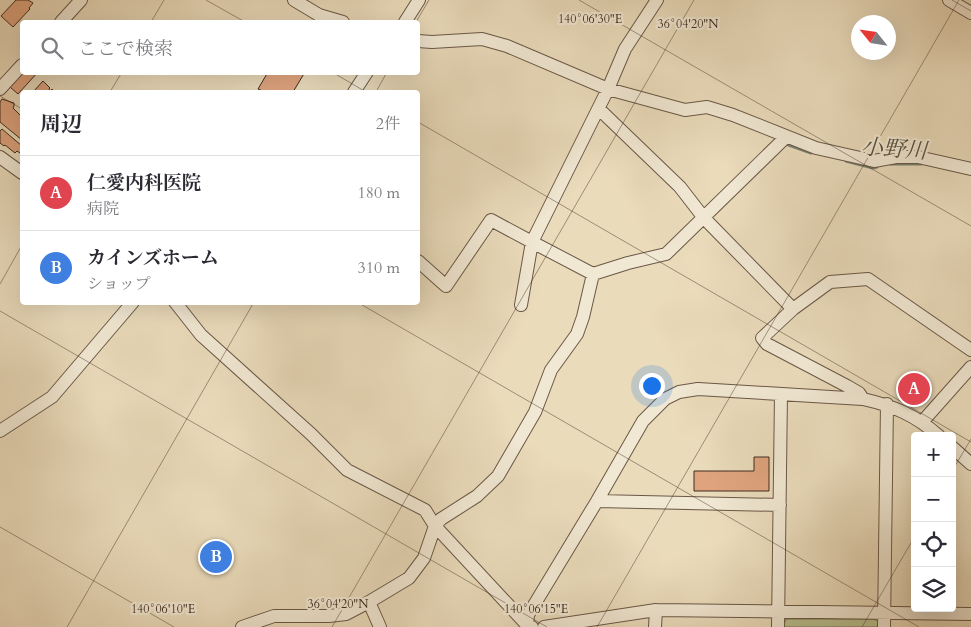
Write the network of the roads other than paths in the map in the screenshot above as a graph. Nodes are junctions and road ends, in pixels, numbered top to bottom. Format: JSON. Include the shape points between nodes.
{"nodes":[{"id":1,"x":81,"y":0,"type":"edge"},
{"id":2,"x":294,"y":0,"type":"edge"},
{"id":3,"x":419,"y":0,"type":"edge"},
{"id":4,"x":657,"y":0,"type":"edge"},
{"id":5,"x":948,"y":0,"type":"edge"},
{"id":6,"x":971,"y":13,"type":"edge"},
{"id":7,"x":62,"y":20,"type":"edge"},
{"id":8,"x":337,"y":20,"type":"edge"},
{"id":9,"x":406,"y":20,"type":"edge"},
{"id":10,"x":420,"y":41,"type":"edge"},
{"id":11,"x":20,"y":67,"type":"edge"},
{"id":12,"x":365,"y":75,"type":"edge"},
{"id":13,"x":0,"y":89,"type":"edge"},
{"id":14,"x":608,"y":89,"type":"junction"},
{"id":15,"x":355,"y":90,"type":"edge"},
{"id":16,"x":598,"y":109,"type":"junction"},
{"id":17,"x":786,"y":137,"type":"junction"},
{"id":18,"x":0,"y":157,"type":"edge"},
{"id":19,"x":971,"y":169,"type":"edge"},
{"id":20,"x":20,"y":172,"type":"edge"},
{"id":21,"x":704,"y":218,"type":"junction"},
{"id":22,"x":532,"y":242,"type":"junction"},
{"id":23,"x":420,"y":263,"type":"edge"},
{"id":24,"x":593,"y":274,"type":"junction"},
{"id":25,"x":130,"y":305,"type":"edge"},
{"id":26,"x":177,"y":305,"type":"edge"},
{"id":27,"x":520,"y":305,"type":"dead end"},
{"id":28,"x":793,"y":310,"type":"junction"},
{"id":29,"x":971,"y":350,"type":"edge"},
{"id":30,"x":971,"y":367,"type":"edge"},
{"id":31,"x":781,"y":394,"type":"junction"},
{"id":32,"x":863,"y":399,"type":"junction"},
{"id":33,"x":887,"y":404,"type":"junction"},
{"id":34,"x":922,"y":421,"type":"junction"},
{"id":35,"x":0,"y":431,"type":"edge"},
{"id":36,"x":934,"y":432,"type":"edge"},
{"id":37,"x":956,"y":451,"type":"edge"},
{"id":38,"x":971,"y":464,"type":"edge"},
{"id":39,"x":597,"y":501,"type":"junction"},
{"id":40,"x":780,"y":505,"type":"junction"},
{"id":41,"x":435,"y":526,"type":"junction"},
{"id":42,"x":369,"y":602,"type":"junction"},
{"id":43,"x":656,"y":610,"type":"junction"},
{"id":44,"x":778,"y":612,"type":"junction"},
{"id":45,"x":884,"y":613,"type":"junction"},
{"id":46,"x":971,"y":614,"type":"edge"},
{"id":47,"x":527,"y":626,"type":"edge"},
{"id":48,"x":242,"y":627,"type":"edge"},
{"id":49,"x":380,"y":627,"type":"edge"},
{"id":50,"x":544,"y":627,"type":"edge"},
{"id":51,"x":655,"y":627,"type":"edge"},
{"id":52,"x":778,"y":627,"type":"edge"},
{"id":53,"x":884,"y":627,"type":"edge"}],
"edges":[{"from":1,"to":7,"type":"street"},
{"from":2,"to":8,"type":"street","via":[[319,15]]},
{"from":3,"to":9,"type":"street"},
{"from":4,"to":14,"type":"street","via":[[625,49]]},
{"from":5,"to":6,"type":"street"},
{"from":10,"to":14,"type":"street","via":[[482,39]]},
{"from":11,"to":13,"type":"street"},
{"from":12,"to":15,"type":"street"},
{"from":14,"to":16,"type":"street"},
{"from":14,"to":17,"type":"street","via":[[685,110],[707,108],[733,115]]},
{"from":16,"to":21,"type":"street","via":[[680,187]]},
{"from":16,"to":22,"type":"street"},
{"from":17,"to":19,"type":"street","via":[[816,148],[874,161],[918,157]]},
{"from":17,"to":21,"type":"street"},
{"from":18,"to":20,"type":"street"},
{"from":21,"to":24,"type":"street","via":[[666,254]]},
{"from":21,"to":28,"type":"street"},
{"from":22,"to":23,"type":"street","via":[[491,220],[446,286]]},
{"from":22,"to":24,"type":"street"},
{"from":22,"to":27,"type":"street"},
{"from":24,"to":41,"type":"street","via":[[577,334],[550,370],[535,412],[498,476],[477,496]]},
{"from":25,"to":35,"type":"street","via":[[52,397]]},
{"from":26,"to":41,"type":"street","via":[[201,335],[347,470],[425,510]]},
{"from":28,"to":29,"type":"street","via":[[830,282],[868,279]]},
{"from":28,"to":32,"type":"street","via":[[762,338],[766,344],[847,386]]},
{"from":30,"to":34,"type":"street"},
{"from":31,"to":32,"type":"street"},
{"from":31,"to":39,"type":"street","via":[[698,388],[665,399],[643,421]]},
{"from":31,"to":40,"type":"street"},
{"from":32,"to":33,"type":"street"},
{"from":33,"to":34,"type":"street"},
{"from":33,"to":45,"type":"street"},
{"from":34,"to":36,"type":"street"},
{"from":37,"to":38,"type":"street"},
{"from":39,"to":40,"type":"street"},
{"from":39,"to":47,"type":"street","via":[[528,616]]},
{"from":40,"to":44,"type":"street"},
{"from":41,"to":42,"type":"street","via":[[424,558],[409,578]]},
{"from":41,"to":47,"type":"street"},
{"from":42,"to":48,"type":"street","via":[[346,614],[274,616]]},
{"from":42,"to":49,"type":"street"},
{"from":43,"to":44,"type":"street"},
{"from":43,"to":50,"type":"street"},
{"from":43,"to":51,"type":"street"},
{"from":44,"to":45,"type":"street"},
{"from":44,"to":52,"type":"street"},
{"from":45,"to":46,"type":"street"},
{"from":45,"to":53,"type":"street"}]}
